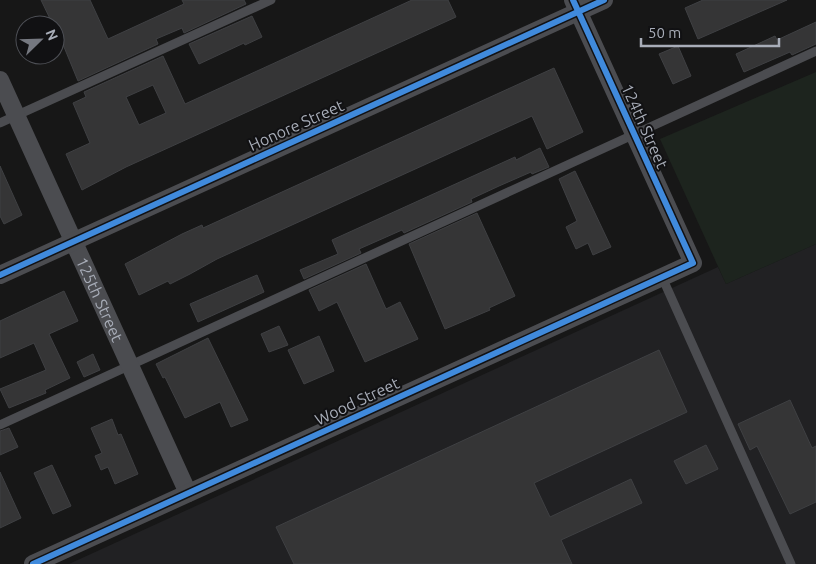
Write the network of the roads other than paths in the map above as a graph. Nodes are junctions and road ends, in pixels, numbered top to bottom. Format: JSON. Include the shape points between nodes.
{"nodes":[{"id":1,"x":271,"y":0,"type":"edge"},
{"id":2,"x":604,"y":0,"type":"edge"},
{"id":3,"x":576,"y":6,"type":"edge"},
{"id":4,"x":816,"y":51,"type":"edge"},
{"id":5,"x":0,"y":80,"type":"edge"},
{"id":6,"x":16,"y":116,"type":"junction"},
{"id":7,"x":0,"y":123,"type":"edge"},
{"id":8,"x":634,"y":134,"type":"junction"},
{"id":9,"x":74,"y":242,"type":"junction"},
{"id":10,"x":693,"y":263,"type":"joint"},
{"id":11,"x":0,"y":275,"type":"edge"},
{"id":12,"x":662,"y":277,"type":"junction"},
{"id":13,"x":130,"y":365,"type":"junction"},
{"id":14,"x":0,"y":425,"type":"edge"},
{"id":15,"x":188,"y":493,"type":"junction"},
{"id":16,"x":33,"y":564,"type":"edge"},
{"id":17,"x":791,"y":564,"type":"edge"}],
"edges":[{"from":1,"to":6,"type":"lane"},
{"from":2,"to":3,"type":"street","name":"Honore Street"},
{"from":3,"to":8,"type":"street","name":"124th Street"},
{"from":3,"to":9,"type":"street","name":"Honore Street"},
{"from":4,"to":8,"type":"lane"},
{"from":5,"to":6,"type":"street","name":"125th Street"},
{"from":6,"to":7,"type":"lane"},
{"from":6,"to":9,"type":"street","name":"125th Street"},
{"from":8,"to":10,"type":"street","name":"124th Street"},
{"from":8,"to":13,"type":"lane"},
{"from":9,"to":11,"type":"street","name":"Honore Street"},
{"from":9,"to":13,"type":"street","name":"125th Street"},
{"from":10,"to":12,"type":"street","name":"Wood Street"},
{"from":12,"to":15,"type":"street","name":"Wood Street"},
{"from":12,"to":17,"type":"lane"},
{"from":13,"to":14,"type":"lane"},
{"from":13,"to":15,"type":"street","name":"125th Street"},
{"from":15,"to":16,"type":"street","name":"Wood Street"}]}
